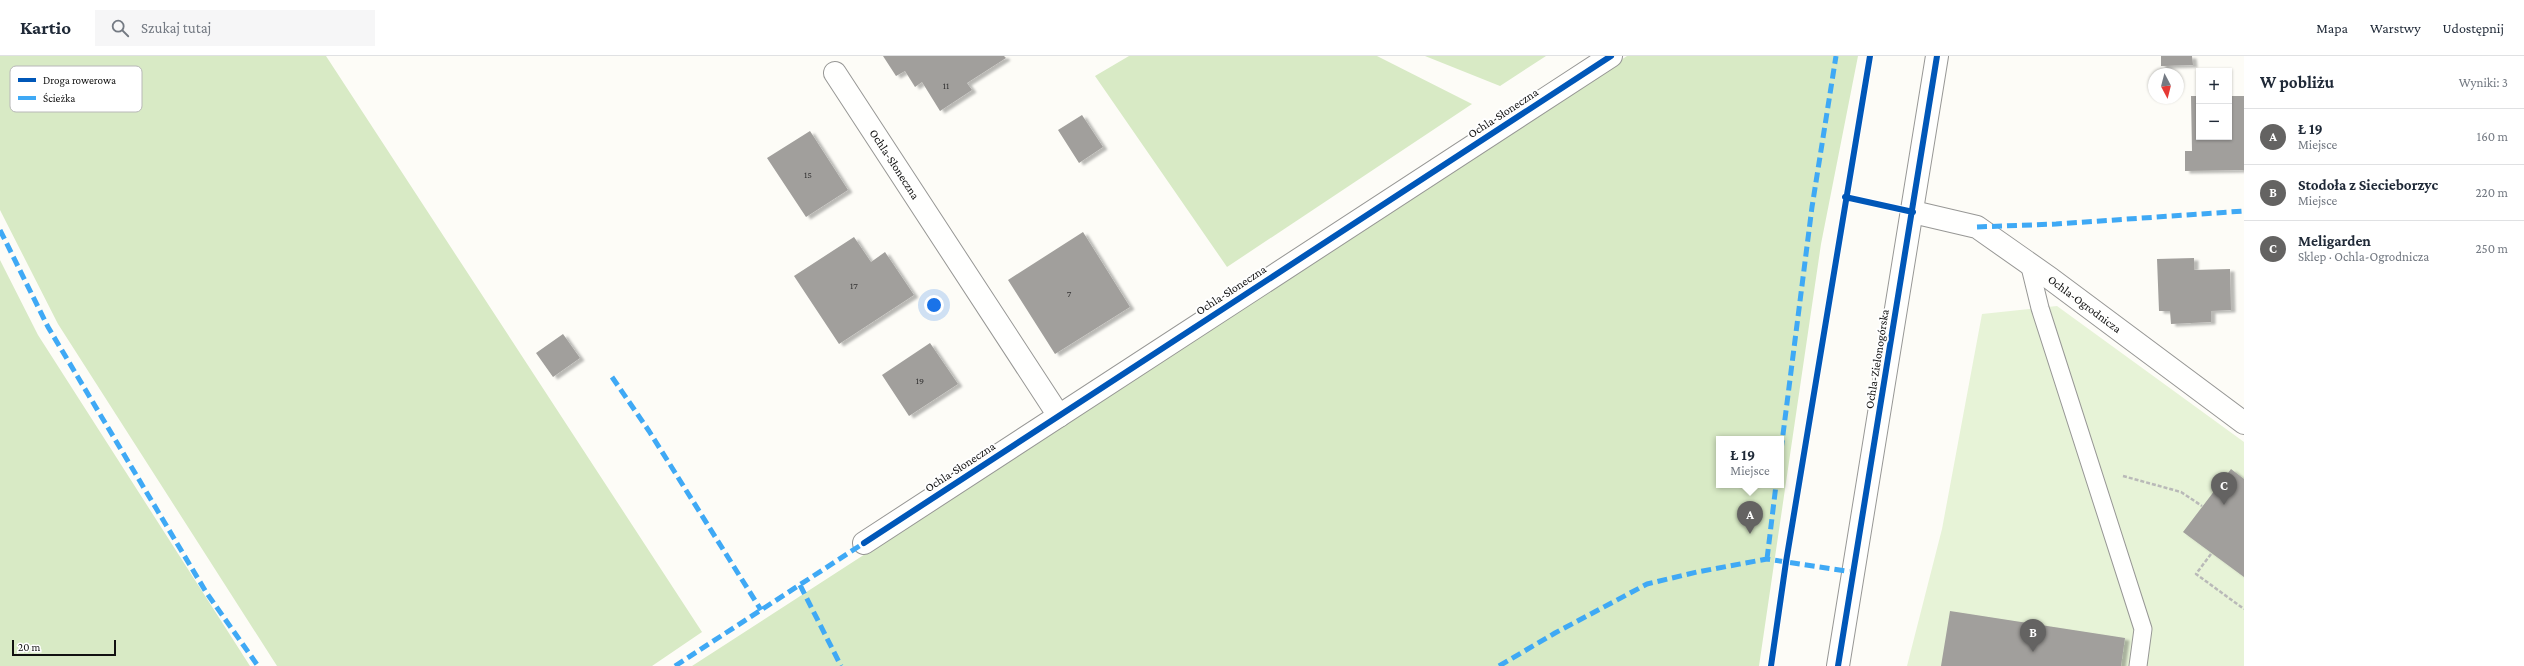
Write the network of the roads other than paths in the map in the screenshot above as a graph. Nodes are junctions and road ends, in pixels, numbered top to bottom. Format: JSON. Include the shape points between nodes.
{"nodes":[{"id":1,"x":1610,"y":56,"type":"edge"},
{"id":2,"x":1937,"y":56,"type":"edge"},
{"id":3,"x":835,"y":73,"type":"dead end"},
{"id":4,"x":1913,"y":212,"type":"junction"},
{"id":5,"x":2029,"y":264,"type":"junction"},
{"id":6,"x":1059,"y":416,"type":"junction"},
{"id":7,"x":2244,"y":423,"type":"edge"},
{"id":8,"x":864,"y":543,"type":"dead end"},
{"id":9,"x":1838,"y":666,"type":"edge"},
{"id":10,"x":2138,"y":666,"type":"edge"}],
"edges":[{"from":1,"to":6,"type":"street","name":"Ochla-Słoneczna"},
{"from":2,"to":4,"type":"street","name":"Ochla-Zielonogórska"},
{"from":3,"to":6,"type":"street","name":"Ochla-Słoneczna"},
{"from":4,"to":5,"type":"street","name":"Ochla-Ogrodnicza","via":[[1977,227]]},
{"from":4,"to":9,"type":"street","name":"Ochla-Zielonogórska"},
{"from":5,"to":7,"type":"street","name":"Ochla-Ogrodnicza"},
{"from":5,"to":10,"type":"lane","via":[[2040,308],[2143,629]]},
{"from":6,"to":8,"type":"street","name":"Ochla-Słoneczna"}]}
